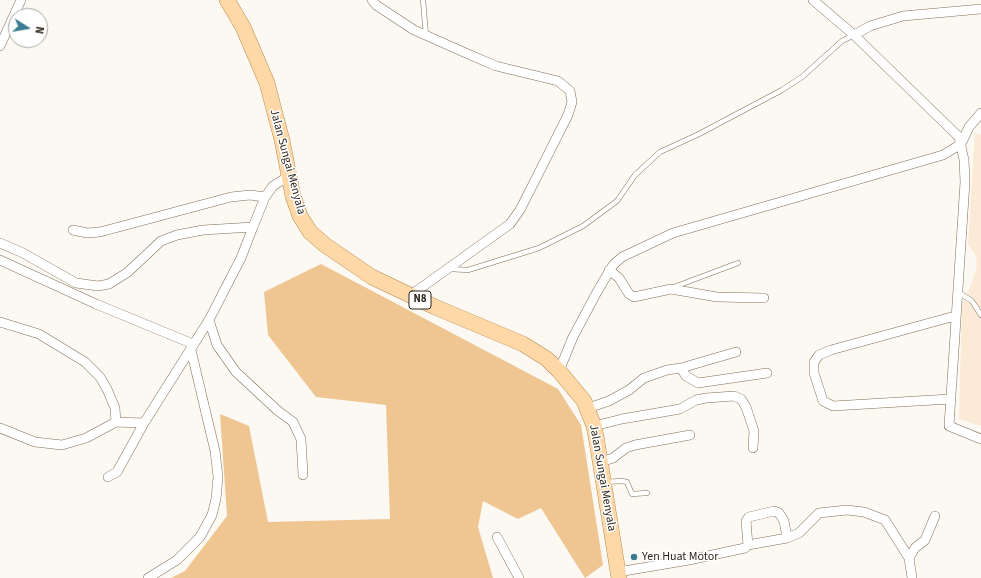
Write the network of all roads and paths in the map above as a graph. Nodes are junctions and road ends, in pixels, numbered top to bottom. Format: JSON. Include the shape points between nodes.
{"nodes":[{"id":1,"x":21,"y":0,"type":"edge"},
{"id":2,"x":227,"y":0,"type":"edge"},
{"id":3,"x":372,"y":0,"type":"edge"},
{"id":4,"x":423,"y":0,"type":"edge"},
{"id":5,"x":813,"y":0,"type":"edge"},
{"id":6,"x":981,"y":9,"type":"edge"},
{"id":7,"x":426,"y":35,"type":"junction"},
{"id":8,"x":854,"y":35,"type":"junction"},
{"id":9,"x":0,"y":46,"type":"edge"},
{"id":10,"x":981,"y":113,"type":"edge"},
{"id":11,"x":961,"y":144,"type":"junction"},
{"id":12,"x":289,"y":176,"type":"junction"},
{"id":13,"x":265,"y":197,"type":"junction"},
{"id":14,"x":253,"y":226,"type":"junction"},
{"id":15,"x":73,"y":230,"type":"dead end"},
{"id":16,"x":0,"y":243,"type":"edge"},
{"id":17,"x":0,"y":260,"type":"edge"},
{"id":18,"x":738,"y":263,"type":"dead end"},
{"id":19,"x":449,"y":268,"type":"junction"},
{"id":20,"x":609,"y":270,"type":"junction"},
{"id":21,"x":670,"y":289,"type":"junction"},
{"id":22,"x":956,"y":291,"type":"junction"},
{"id":23,"x":411,"y":295,"type":"junction"},
{"id":24,"x":764,"y":298,"type":"dead end"},
{"id":25,"x":981,"y":315,"type":"edge"},
{"id":26,"x":955,"y":316,"type":"junction"},
{"id":27,"x":209,"y":320,"type":"junction"},
{"id":28,"x":0,"y":322,"type":"edge"},
{"id":29,"x":192,"y":347,"type":"junction"},
{"id":30,"x":736,"y":352,"type":"dead end"},
{"id":31,"x":681,"y":368,"type":"junction"},
{"id":32,"x":560,"y":371,"type":"junction"},
{"id":33,"x":767,"y":373,"type":"dead end"},
{"id":34,"x":950,"y":399,"type":"junction"},
{"id":35,"x":588,"y":408,"type":"junction"},
{"id":36,"x":116,"y":422,"type":"junction"},
{"id":37,"x":144,"y":423,"type":"junction"},
{"id":38,"x":594,"y":426,"type":"junction"},
{"id":39,"x":0,"y":428,"type":"edge"},
{"id":40,"x":690,"y":434,"type":"dead end"},
{"id":41,"x":981,"y":439,"type":"edge"},
{"id":42,"x":754,"y":448,"type":"dead end"},
{"id":43,"x":601,"y":462,"type":"junction"},
{"id":44,"x":303,"y":475,"type":"dead end"},
{"id":45,"x":108,"y":477,"type":"dead end"},
{"id":46,"x":603,"y":482,"type":"junction"},
{"id":47,"x":647,"y":493,"type":"dead end"},
{"id":48,"x":934,"y":516,"type":"dead end"},
{"id":49,"x":497,"y":536,"type":"dead end"},
{"id":50,"x":787,"y":538,"type":"junction"},
{"id":51,"x":748,"y":545,"type":"junction"},
{"id":52,"x":908,"y":558,"type":"junction"},
{"id":53,"x":618,"y":575,"type":"edge"},
{"id":54,"x":148,"y":578,"type":"edge"},
{"id":55,"x":520,"y":578,"type":"edge"},
{"id":56,"x":912,"y":578,"type":"edge"}],
"edges":[{"from":1,"to":9,"type":"street"},
{"from":2,"to":12,"type":"main road","name":"Jalan Sungai Menyala","number":"N8","via":[[243,27],[267,83]]},
{"from":3,"to":7,"type":"street","via":[[414,30]]},
{"from":4,"to":7,"type":"lane"},
{"from":5,"to":8,"type":"street"},
{"from":6,"to":8,"type":"street","via":[[903,16],[870,26]]},
{"from":7,"to":19,"type":"street","via":[[496,66],[558,81],[570,91],[572,102],[568,115],[520,210],[510,224]]},
{"from":8,"to":11,"type":"street","via":[[959,137]]},
{"from":8,"to":19,"type":"lane","via":[[842,41],[802,77],[782,90],[660,152],[635,175],[617,201],[583,226],[539,248],[468,270]]},
{"from":10,"to":11,"type":"street","via":[[969,127]]},
{"from":11,"to":20,"type":"street","via":[[943,155],[673,233],[622,257]]},
{"from":11,"to":22,"type":"street","via":[[965,182]]},
{"from":12,"to":13,"type":"street","via":[[273,186]]},
{"from":12,"to":23,"type":"main road","name":"Jalan Sungai Menyala","number":"N8","via":[[300,216],[310,232],[356,267]]},
{"from":13,"to":14,"type":"street"},
{"from":13,"to":15,"type":"street","via":[[231,197],[100,232]]},
{"from":14,"to":16,"type":"street","via":[[176,235],[161,241],[117,280],[98,286],[76,284],[23,253]]},
{"from":14,"to":27,"type":"street","via":[[241,258]]},
{"from":17,"to":29,"type":"street"},
{"from":18,"to":21,"type":"lane"},
{"from":19,"to":23,"type":"street"},
{"from":20,"to":21,"type":"street","via":[[634,297]]},
{"from":20,"to":32,"type":"street","via":[[574,337]]},
{"from":21,"to":24,"type":"street","via":[[716,297]]},
{"from":22,"to":25,"type":"lane","via":[[972,301]]},
{"from":22,"to":26,"type":"street"},
{"from":23,"to":32,"type":"main road","name":"Jalan Sungai Menyala","number":"N8","via":[[523,344],[547,359]]},
{"from":26,"to":34,"type":"street"},
{"from":26,"to":34,"type":"street","via":[[831,350],[819,354],[814,362],[818,391],[823,401],[833,406]]},
{"from":27,"to":29,"type":"street"},
{"from":27,"to":44,"type":"street","via":[[217,345],[236,372],[293,422],[301,439]]},
{"from":28,"to":36,"type":"street","via":[[39,334],[85,362],[100,377],[107,389],[115,408]]},
{"from":29,"to":37,"type":"street"},
{"from":29,"to":54,"type":"street","via":[[215,451],[218,477],[216,499],[212,515],[200,537],[177,560]]},
{"from":30,"to":31,"type":"street"},
{"from":31,"to":33,"type":"street","via":[[686,376],[698,383]]},
{"from":31,"to":35,"type":"street","via":[[644,378],[609,401]]},
{"from":32,"to":35,"type":"main road","name":"Jalan Sungai Menyala","number":"N8"},
{"from":34,"to":41,"type":"street","via":[[949,426]]},
{"from":35,"to":38,"type":"main road","name":"Jalan Sungai Menyala","number":"N8"},
{"from":36,"to":37,"type":"street"},
{"from":36,"to":39,"type":"street","via":[[86,438],[62,445],[35,442]]},
{"from":37,"to":45,"type":"street","via":[[117,472]]},
{"from":38,"to":42,"type":"street","via":[[680,409],[696,400],[734,396],[741,399],[746,407],[754,431]]},
{"from":38,"to":43,"type":"main road","name":"Jalan Sungai Menyala","number":"N8"},
{"from":40,"to":43,"type":"street","via":[[634,445]]},
{"from":43,"to":46,"type":"main road","name":"Jalan Sungai Menyala","number":"N8"},
{"from":46,"to":47,"type":"lane","via":[[627,482],[632,494]]},
{"from":46,"to":53,"type":"main road","name":"Jalan Sungai Menyala","number":"N8"},
{"from":48,"to":52,"type":"street","via":[[925,540]]},
{"from":49,"to":55,"type":"street"},
{"from":50,"to":51,"type":"street"},
{"from":50,"to":51,"type":"street","via":[[784,521],[779,513],[774,511],[749,517],[746,521]]},
{"from":50,"to":52,"type":"street","via":[[799,533],[819,513],[847,510],[864,512],[885,520]]},
{"from":51,"to":53,"type":"street","via":[[745,548]]},
{"from":52,"to":56,"type":"street"}]}
